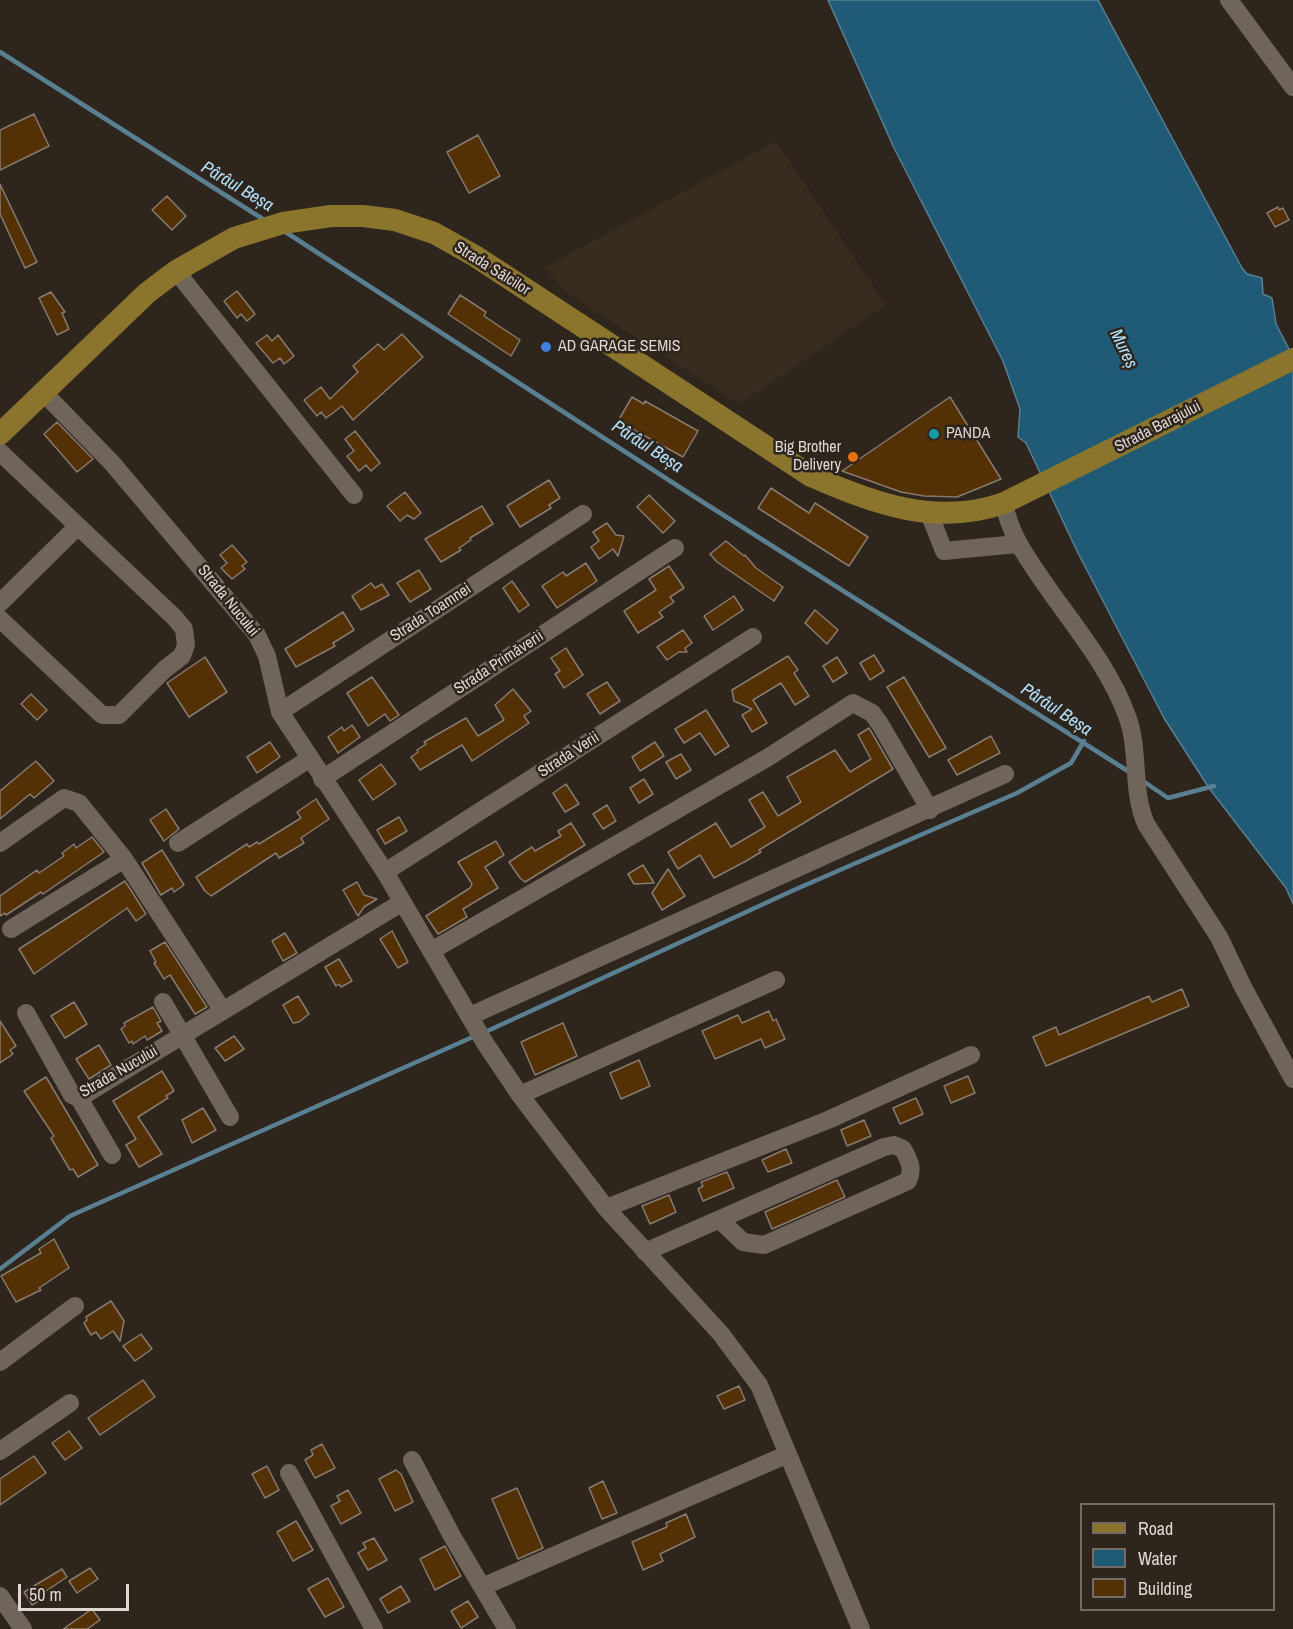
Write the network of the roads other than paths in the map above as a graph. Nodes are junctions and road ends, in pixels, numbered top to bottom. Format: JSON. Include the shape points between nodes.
{"nodes":[{"id":1,"x":1229,"y":0,"type":"edge"},
{"id":2,"x":1293,"y":87,"type":"edge"},
{"id":3,"x":176,"y":271,"type":"junction"},
{"id":4,"x":1293,"y":359,"type":"edge"},
{"id":5,"x":43,"y":392,"type":"junction"},
{"id":6,"x":0,"y":434,"type":"edge"},
{"id":7,"x":0,"y":452,"type":"edge"},
{"id":8,"x":354,"y":495,"type":"dead end"},
{"id":9,"x":1014,"y":498,"type":"junction"},
{"id":10,"x":929,"y":513,"type":"junction"},
{"id":11,"x":583,"y":514,"type":"dead end"},
{"id":12,"x":78,"y":526,"type":"junction"},
{"id":13,"x":1017,"y":544,"type":"junction"},
{"id":14,"x":675,"y":548,"type":"dead end"},
{"id":15,"x":0,"y":603,"type":"edge"},
{"id":16,"x":0,"y":619,"type":"edge"},
{"id":17,"x":753,"y":637,"type":"dead end"},
{"id":18,"x":280,"y":712,"type":"junction"},
{"id":19,"x":309,"y":759,"type":"junction"},
{"id":20,"x":1005,"y":774,"type":"dead end"},
{"id":21,"x":322,"y":779,"type":"junction"},
{"id":22,"x":930,"y":810,"type":"junction"},
{"id":23,"x":0,"y":843,"type":"edge"},
{"id":24,"x":178,"y":843,"type":"dead end"},
{"id":25,"x":124,"y":859,"type":"junction"},
{"id":26,"x":386,"y":872,"type":"junction"},
{"id":27,"x":401,"y":903,"type":"junction"},
{"id":28,"x":11,"y":930,"type":"dead end"},
{"id":29,"x":431,"y":951,"type":"junction"},
{"id":30,"x":776,"y":980,"type":"dead end"},
{"id":31,"x":164,"y":1002,"type":"dead end"},
{"id":32,"x":223,"y":1011,"type":"junction"},
{"id":33,"x":26,"y":1013,"type":"dead end"},
{"id":34,"x":473,"y":1020,"type":"junction"},
{"id":35,"x":183,"y":1035,"type":"junction"},
{"id":36,"x":971,"y":1055,"type":"dead end"},
{"id":37,"x":1293,"y":1079,"type":"edge"},
{"id":38,"x":520,"y":1095,"type":"junction"},
{"id":39,"x":79,"y":1098,"type":"junction"},
{"id":40,"x":230,"y":1117,"type":"dead end"},
{"id":41,"x":112,"y":1155,"type":"dead end"},
{"id":42,"x":606,"y":1208,"type":"junction"},
{"id":43,"x":721,"y":1221,"type":"junction"},
{"id":44,"x":645,"y":1252,"type":"junction"},
{"id":45,"x":75,"y":1306,"type":"dead end"},
{"id":46,"x":0,"y":1362,"type":"edge"},
{"id":47,"x":70,"y":1403,"type":"dead end"},
{"id":48,"x":0,"y":1451,"type":"edge"},
{"id":49,"x":786,"y":1455,"type":"junction"},
{"id":50,"x":412,"y":1460,"type":"dead end"},
{"id":51,"x":289,"y":1473,"type":"dead end"},
{"id":52,"x":482,"y":1587,"type":"junction"},
{"id":53,"x":0,"y":1596,"type":"edge"},
{"id":54,"x":23,"y":1629,"type":"edge"},
{"id":55,"x":374,"y":1629,"type":"edge"},
{"id":56,"x":507,"y":1629,"type":"edge"},
{"id":57,"x":861,"y":1629,"type":"edge"}],
"edges":[{"from":1,"to":2,"type":"street"},
{"from":3,"to":5,"type":"main road","name":"Strada Sălcilor","via":[[147,293]]},
{"from":3,"to":8,"type":"street"},
{"from":3,"to":10,"type":"main road","name":"Strada Sălcilor","via":[[234,238],[283,223],[331,216],[395,220],[434,233],[475,256],[811,476],[858,496],[906,511]]},
{"from":4,"to":9,"type":"main road","name":"Strada Barajului"},
{"from":5,"to":6,"type":"main road","name":"Strada Sălcilor"},
{"from":5,"to":18,"type":"street","name":"Strada Nucului","via":[[112,463],[257,635],[267,656]]},
{"from":7,"to":12,"type":"street"},
{"from":9,"to":10,"type":"main road","name":"Strada Sălcilor","via":[[953,514]]},
{"from":9,"to":13,"type":"street","via":[[1008,522]]},
{"from":10,"to":13,"type":"street","via":[[944,551]]},
{"from":11,"to":18,"type":"street","name":"Strada Toamnei"},
{"from":12,"to":15,"type":"street"},
{"from":12,"to":16,"type":"street","via":[[184,629],[186,645],[182,656],[119,715],[102,715]]},
{"from":13,"to":37,"type":"street","via":[[1114,688],[1128,718],[1139,808],[1146,824],[1219,937]]},
{"from":14,"to":21,"type":"street","name":"Strada Primăverii"},
{"from":17,"to":26,"type":"street","name":"Strada Verii"},
{"from":18,"to":19,"type":"street","name":"Strada Nucului"},
{"from":19,"to":21,"type":"street","name":"Strada Nucului"},
{"from":19,"to":24,"type":"street"},
{"from":20,"to":22,"type":"street"},
{"from":21,"to":26,"type":"street","name":"Strada Nucului"},
{"from":22,"to":29,"type":"street","via":[[880,724],[872,713],[853,703],[767,758]]},
{"from":22,"to":34,"type":"street"},
{"from":23,"to":25,"type":"street","via":[[68,798],[79,803]]},
{"from":25,"to":28,"type":"street"},
{"from":25,"to":32,"type":"street"},
{"from":26,"to":27,"type":"street","name":"Strada Nucului"},
{"from":27,"to":29,"type":"street","name":"Strada Nucului"},
{"from":27,"to":32,"type":"street","name":"Strada Nucului"},
{"from":29,"to":34,"type":"street","name":"Strada Nucului"},
{"from":30,"to":38,"type":"street"},
{"from":31,"to":35,"type":"street"},
{"from":32,"to":35,"type":"street","name":"Strada Nucului"},
{"from":33,"to":39,"type":"street","name":"Strada Nucului","via":[[72,1095]]},
{"from":34,"to":38,"type":"street","name":"Strada Nucului"},
{"from":35,"to":39,"type":"street","name":"Strada Nucului"},
{"from":35,"to":40,"type":"street"},
{"from":36,"to":42,"type":"street","via":[[828,1120]]},
{"from":38,"to":42,"type":"street","name":"Strada Nucului"},
{"from":39,"to":41,"type":"street"},
{"from":42,"to":44,"type":"street","name":"Strada Nucului"},
{"from":43,"to":43,"type":"street","via":[[884,1147],[894,1145],[903,1149],[911,1164],[908,1180],[764,1245],[743,1242]]},
{"from":43,"to":44,"type":"street"},
{"from":44,"to":49,"type":"street","name":"Strada Nucului","via":[[721,1334],[759,1385]]},
{"from":45,"to":46,"type":"street"},
{"from":47,"to":48,"type":"street"},
{"from":49,"to":52,"type":"street"},
{"from":49,"to":57,"type":"street","name":"Strada Nucului"},
{"from":50,"to":52,"type":"street"},
{"from":51,"to":55,"type":"street"},
{"from":52,"to":56,"type":"street"},
{"from":53,"to":54,"type":"street"}]}
